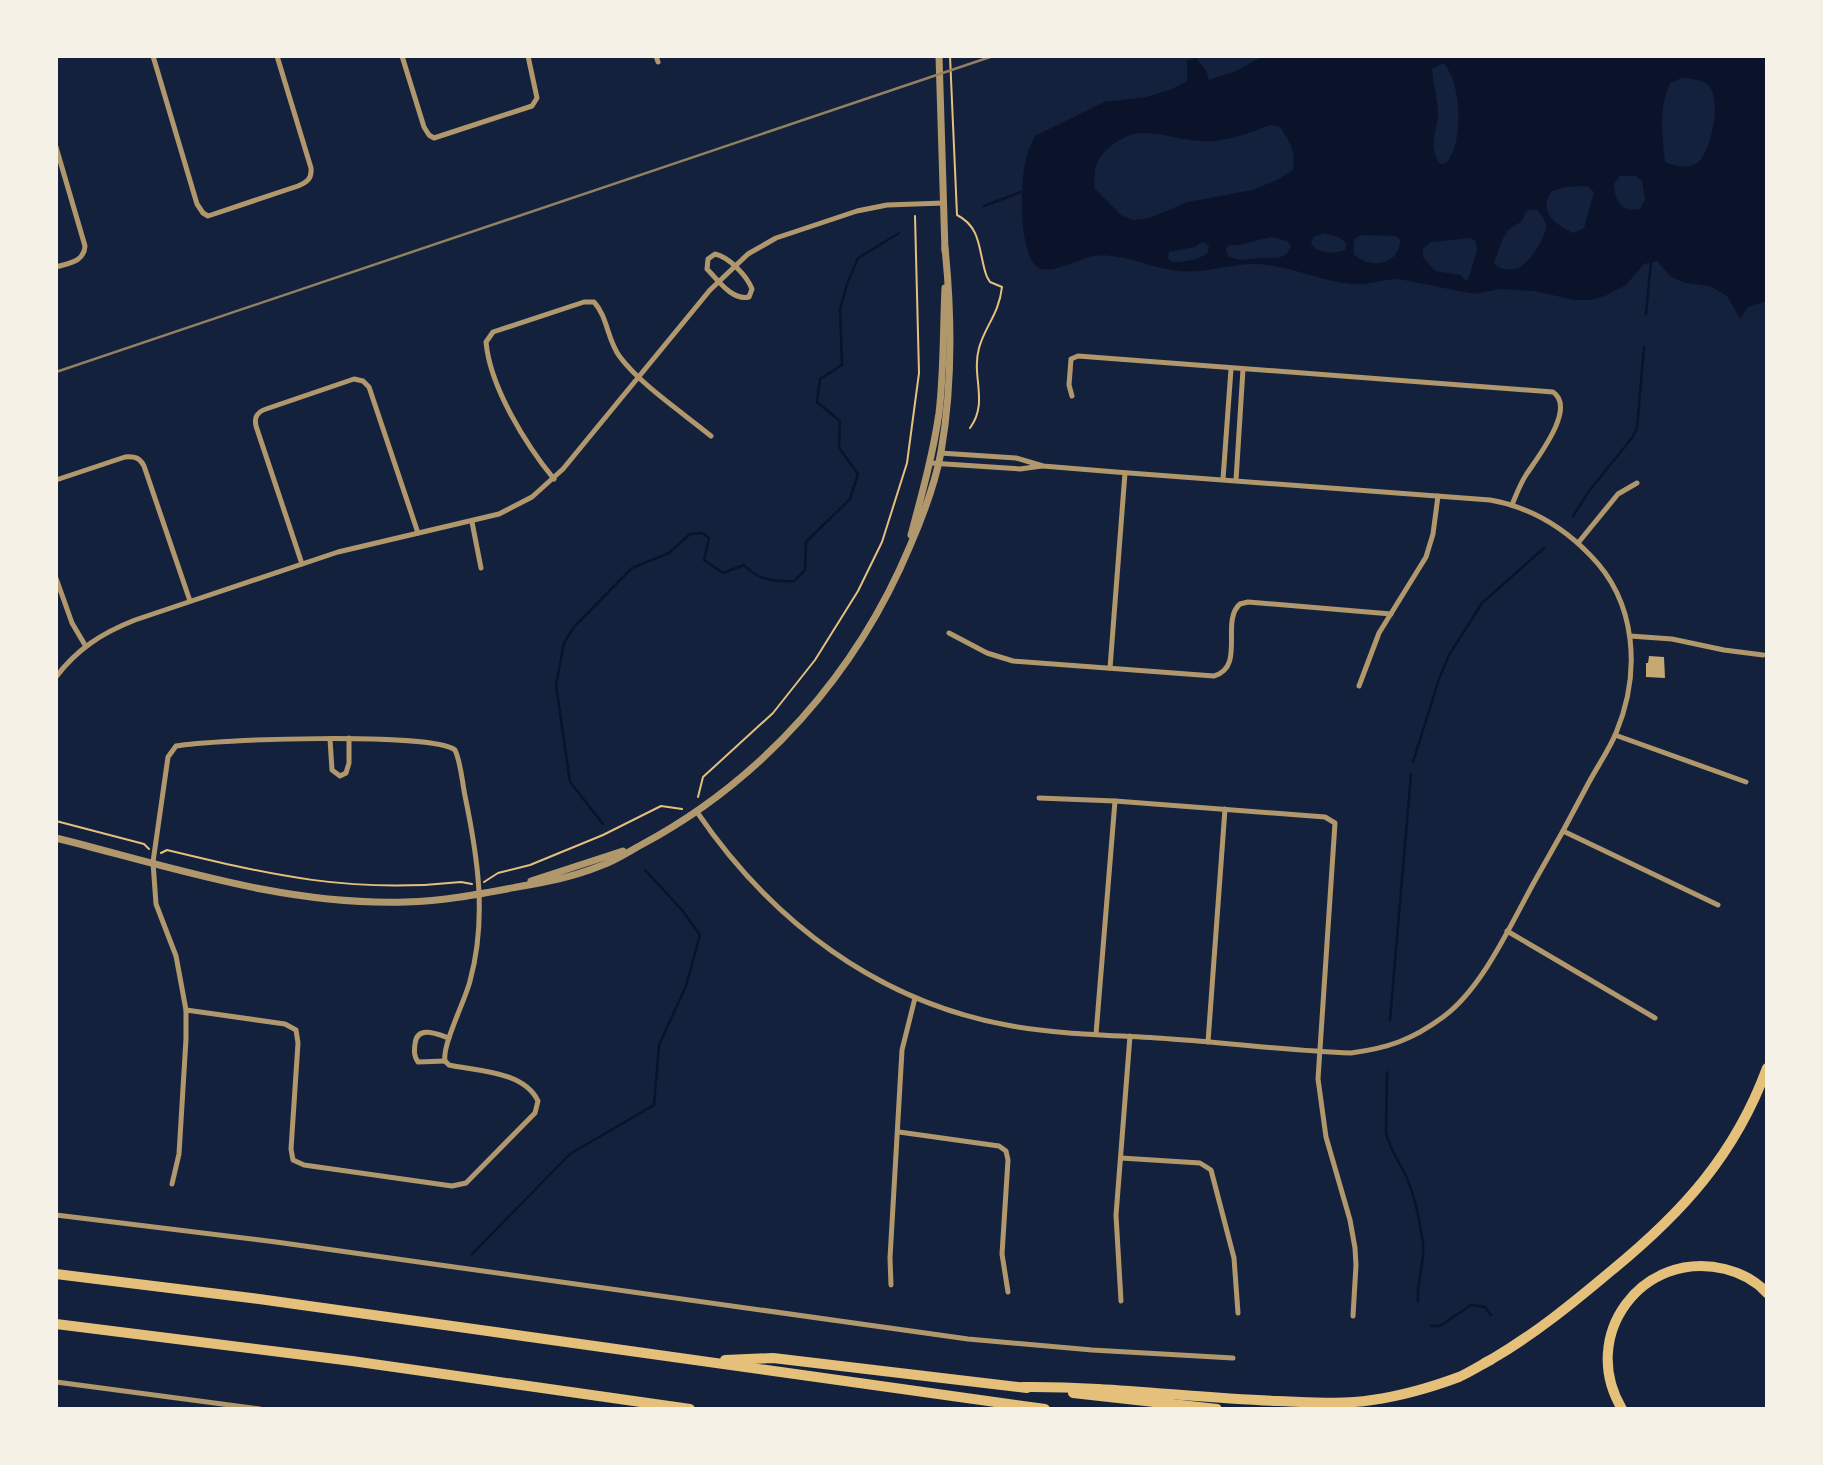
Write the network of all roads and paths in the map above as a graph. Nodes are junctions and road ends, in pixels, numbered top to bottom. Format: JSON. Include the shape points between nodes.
{"nodes":[{"id":1,"x":153,"y":56,"type":"edge"},
{"id":2,"x":277,"y":56,"type":"edge"},
{"id":3,"x":402,"y":56,"type":"edge"},
{"id":4,"x":528,"y":56,"type":"edge"},
{"id":5,"x":939,"y":56,"type":"edge"},
{"id":6,"x":950,"y":56,"type":"edge"},
{"id":7,"x":56,"y":148,"type":"edge"},
{"id":8,"x":944,"y":203,"type":"junction"},
{"id":9,"x":915,"y":216,"type":"dead end"},
{"id":10,"x":734,"y":266,"type":"junction"},
{"id":11,"x":56,"y":267,"type":"edge"},
{"id":12,"x":719,"y":281,"type":"junction"},
{"id":13,"x":1231,"y":369,"type":"junction"},
{"id":14,"x":1243,"y":369,"type":"junction"},
{"id":15,"x":639,"y":376,"type":"junction"},
{"id":16,"x":1072,"y":396,"type":"dead end"},
{"id":17,"x":970,"y":428,"type":"dead end"},
{"id":18,"x":711,"y":436,"type":"dead end"},
{"id":19,"x":937,"y":452,"type":"junction"},
{"id":20,"x":934,"y":463,"type":"junction"},
{"id":21,"x":1043,"y":466,"type":"junction"},
{"id":22,"x":1125,"y":473,"type":"junction"},
{"id":23,"x":554,"y":479,"type":"junction"},
{"id":24,"x":1223,"y":479,"type":"junction"},
{"id":25,"x":56,"y":480,"type":"edge"},
{"id":26,"x":1236,"y":480,"type":"junction"},
{"id":27,"x":1637,"y":483,"type":"dead end"},
{"id":28,"x":1438,"y":496,"type":"junction"},
{"id":29,"x":1512,"y":505,"type":"junction"},
{"id":30,"x":472,"y":522,"type":"junction"},
{"id":31,"x":418,"y":533,"type":"junction"},
{"id":32,"x":1578,"y":543,"type":"junction"},
{"id":33,"x":302,"y":564,"type":"junction"},
{"id":34,"x":481,"y":568,"type":"dead end"},
{"id":35,"x":56,"y":578,"type":"edge"},
{"id":36,"x":190,"y":601,"type":"junction"},
{"id":37,"x":1391,"y":614,"type":"junction"},
{"id":38,"x":949,"y":633,"type":"dead end"},
{"id":39,"x":1630,"y":636,"type":"junction"},
{"id":40,"x":85,"y":646,"type":"junction"},
{"id":41,"x":1763,"y":655,"type":"dead end"},
{"id":42,"x":1110,"y":668,"type":"junction"},
{"id":43,"x":56,"y":677,"type":"edge"},
{"id":44,"x":1359,"y":686,"type":"dead end"},
{"id":45,"x":1615,"y":735,"type":"junction"},
{"id":46,"x":349,"y":738,"type":"junction"},
{"id":47,"x":330,"y":739,"type":"junction"},
{"id":48,"x":1746,"y":782,"type":"dead end"},
{"id":49,"x":698,"y":797,"type":"dead end"},
{"id":50,"x":1039,"y":798,"type":"dead end"},
{"id":51,"x":1115,"y":801,"type":"junction"},
{"id":52,"x":682,"y":809,"type":"dead end"},
{"id":53,"x":1226,"y":809,"type":"junction"},
{"id":54,"x":697,"y":811,"type":"junction"},
{"id":55,"x":56,"y":821,"type":"edge"},
{"id":56,"x":1563,"y":831,"type":"junction"},
{"id":57,"x":56,"y":838,"type":"edge"},
{"id":58,"x":145,"y":848,"type":"dead end"},
{"id":59,"x":163,"y":853,"type":"dead end"},
{"id":60,"x":153,"y":862,"type":"junction"},
{"id":61,"x":489,"y":881,"type":"dead end"},
{"id":62,"x":471,"y":884,"type":"dead end"},
{"id":63,"x":480,"y":895,"type":"junction"},
{"id":64,"x":1718,"y":905,"type":"dead end"},
{"id":65,"x":1507,"y":931,"type":"junction"},
{"id":66,"x":915,"y":998,"type":"junction"},
{"id":67,"x":186,"y":1010,"type":"junction"},
{"id":68,"x":1655,"y":1018,"type":"dead end"},
{"id":69,"x":1096,"y":1034,"type":"junction"},
{"id":70,"x":1129,"y":1036,"type":"junction"},
{"id":71,"x":449,"y":1038,"type":"junction"},
{"id":72,"x":1208,"y":1042,"type":"junction"},
{"id":73,"x":1319,"y":1052,"type":"junction"},
{"id":74,"x":444,"y":1061,"type":"junction"},
{"id":75,"x":1767,"y":1068,"type":"edge"},
{"id":76,"x":899,"y":1132,"type":"junction"},
{"id":77,"x":1121,"y":1158,"type":"junction"},
{"id":78,"x":172,"y":1184,"type":"dead end"},
{"id":79,"x":56,"y":1215,"type":"edge"},
{"id":80,"x":56,"y":1274,"type":"edge"},
{"id":81,"x":891,"y":1285,"type":"dead end"},
{"id":82,"x":1008,"y":1292,"type":"dead end"},
{"id":83,"x":1767,"y":1293,"type":"edge"},
{"id":84,"x":1121,"y":1301,"type":"dead end"},
{"id":85,"x":1238,"y":1313,"type":"dead end"},
{"id":86,"x":1353,"y":1316,"type":"dead end"},
{"id":87,"x":56,"y":1324,"type":"edge"},
{"id":88,"x":1233,"y":1358,"type":"dead end"},
{"id":89,"x":700,"y":1361,"type":"junction"},
{"id":90,"x":56,"y":1382,"type":"edge"},
{"id":91,"x":1023,"y":1387,"type":"junction"},
{"id":92,"x":260,"y":1409,"type":"edge"},
{"id":93,"x":690,"y":1409,"type":"edge"},
{"id":94,"x":1045,"y":1409,"type":"edge"},
{"id":95,"x":1217,"y":1409,"type":"edge"},
{"id":96,"x":1622,"y":1409,"type":"edge"}],
"edges":[{"from":1,"to":2,"type":"street","via":[[197,204],[205,215],[298,186],[311,177]]},
{"from":3,"to":4,"type":"street","via":[[424,127],[430,136],[441,137],[534,103],[537,97]]},
{"from":5,"to":8,"type":"street"},
{"from":6,"to":17,"type":"path","via":[[957,215],[971,224],[987,278],[1002,288],[998,310],[978,349],[981,405]]},
{"from":7,"to":11,"type":"street","via":[[85,241],[84,254]]},
{"from":8,"to":10,"type":"street","via":[[887,205],[849,213],[768,242]]},
{"from":8,"to":19,"type":"street","via":[[943,375]]},
{"from":9,"to":49,"type":"path","via":[[918,386],[907,463],[882,542],[815,660],[773,713],[703,776]]},
{"from":10,"to":12,"type":"street"},
{"from":10,"to":12,"type":"street","via":[[722,256],[711,255],[707,269]]},
{"from":10,"to":12,"type":"street","via":[[751,286],[749,298],[738,298]]},
{"from":12,"to":15,"type":"street"},
{"from":13,"to":14,"type":"street"},
{"from":13,"to":16,"type":"street","via":[[1078,356],[1070,359]]},
{"from":13,"to":24,"type":"street"},
{"from":14,"to":26,"type":"street"},
{"from":14,"to":29,"type":"street","via":[[1555,393],[1561,402],[1558,420]]},
{"from":15,"to":18,"type":"street"},
{"from":15,"to":23,"type":"street"},
{"from":15,"to":23,"type":"street","via":[[616,351],[594,302],[493,332],[486,342],[491,366],[529,447]]},
{"from":19,"to":20,"type":"street"},
{"from":19,"to":21,"type":"street","via":[[1016,458]]},
{"from":20,"to":21,"type":"street","via":[[1020,469]]},
{"from":20,"to":54,"type":"street","via":[[906,557],[862,640],[818,700],[771,750]]},
{"from":21,"to":22,"type":"street"},
{"from":22,"to":24,"type":"street"},
{"from":22,"to":42,"type":"street"},
{"from":23,"to":30,"type":"street","via":[[519,505]]},
{"from":24,"to":26,"type":"street"},
{"from":25,"to":36,"type":"street","via":[[136,457],[144,466]]},
{"from":26,"to":28,"type":"street"},
{"from":27,"to":32,"type":"street","via":[[1618,494]]},
{"from":28,"to":29,"type":"street"},
{"from":28,"to":37,"type":"street","via":[[1426,557]]},
{"from":29,"to":32,"type":"street","via":[[1543,518]]},
{"from":30,"to":31,"type":"street"},
{"from":30,"to":34,"type":"street"},
{"from":31,"to":33,"type":"street"},
{"from":31,"to":33,"type":"street","via":[[370,390],[363,381],[348,380],[255,417]]},
{"from":32,"to":39,"type":"street","via":[[1617,591]]},
{"from":33,"to":36,"type":"street"},
{"from":35,"to":40,"type":"street"},
{"from":36,"to":40,"type":"street","via":[[119,626]]},
{"from":37,"to":42,"type":"street","via":[[1248,602],[1237,606],[1233,615],[1229,664],[1224,672],[1211,676]]},
{"from":37,"to":44,"type":"street","via":[[1376,639]]},
{"from":38,"to":42,"type":"street","via":[[1004,659]]},
{"from":39,"to":41,"type":"street"},
{"from":39,"to":45,"type":"street","via":[[1630,688]]},
{"from":40,"to":43,"type":"street"},
{"from":45,"to":48,"type":"street"},
{"from":45,"to":56,"type":"street"},
{"from":46,"to":47,"type":"street"},
{"from":46,"to":47,"type":"street","via":[[349,768],[340,776],[332,770]]},
{"from":46,"to":63,"type":"street","via":[[452,747],[457,753],[475,847]]},
{"from":47,"to":60,"type":"street","via":[[179,745],[170,752]]},
{"from":50,"to":51,"type":"street"},
{"from":51,"to":53,"type":"street"},
{"from":51,"to":69,"type":"street"},
{"from":52,"to":61,"type":"path","via":[[661,806]]},
{"from":53,"to":72,"type":"street"},
{"from":53,"to":73,"type":"street","via":[[1333,821],[1336,830]]},
{"from":54,"to":63,"type":"street","via":[[642,844],[514,888]]},
{"from":54,"to":66,"type":"street","via":[[756,887],[795,924],[852,965]]},
{"from":55,"to":58,"type":"path","via":[[144,844]]},
{"from":56,"to":64,"type":"street"},
{"from":56,"to":65,"type":"street"},
{"from":57,"to":60,"type":"street"},
{"from":59,"to":62,"type":"path","via":[[167,850],[340,885]]},
{"from":60,"to":63,"type":"street","via":[[266,891],[330,900],[406,902]]},
{"from":60,"to":67,"type":"street","via":[[156,904],[176,956]]},
{"from":63,"to":71,"type":"street","via":[[475,963]]},
{"from":65,"to":68,"type":"street"},
{"from":65,"to":73,"type":"street","via":[[1462,1000],[1426,1029],[1383,1049]]},
{"from":66,"to":69,"type":"street","via":[[1011,1026]]},
{"from":66,"to":76,"type":"street","via":[[902,1050]]},
{"from":67,"to":74,"type":"street","via":[[285,1024],[296,1030],[291,1149],[293,1160],[304,1165],[463,1184],[533,1116],[538,1105],[534,1094],[516,1081]]},
{"from":67,"to":78,"type":"street","via":[[179,1154]]},
{"from":69,"to":70,"type":"street"},
{"from":70,"to":72,"type":"street"},
{"from":70,"to":77,"type":"street"},
{"from":71,"to":74,"type":"street"},
{"from":71,"to":74,"type":"street","via":[[424,1032],[415,1041],[418,1062]]},
{"from":72,"to":73,"type":"street"},
{"from":73,"to":86,"type":"street","via":[[1325,1137],[1355,1248]]},
{"from":75,"to":91,"type":"highway","via":[[1728,1148],[1681,1209],[1571,1306],[1461,1376],[1373,1400],[1331,1403]]},
{"from":76,"to":81,"type":"street"},
{"from":76,"to":82,"type":"street","via":[[999,1146],[1006,1151],[1002,1254]]},
{"from":77,"to":84,"type":"street","via":[[1115,1230]]},
{"from":77,"to":85,"type":"street","via":[[1208,1167],[1232,1245]]},
{"from":79,"to":88,"type":"street","via":[[954,1337]]},
{"from":80,"to":89,"type":"highway"},
{"from":83,"to":96,"type":"highway","via":[[1744,1275],[1705,1266],[1672,1270],[1639,1289],[1621,1311],[1609,1346],[1609,1375]]},
{"from":87,"to":93,"type":"highway"},
{"from":89,"to":91,"type":"highway","via":[[773,1357]]},
{"from":89,"to":94,"type":"highway"},
{"from":90,"to":92,"type":"street"},
{"from":91,"to":95,"type":"highway"}]}
